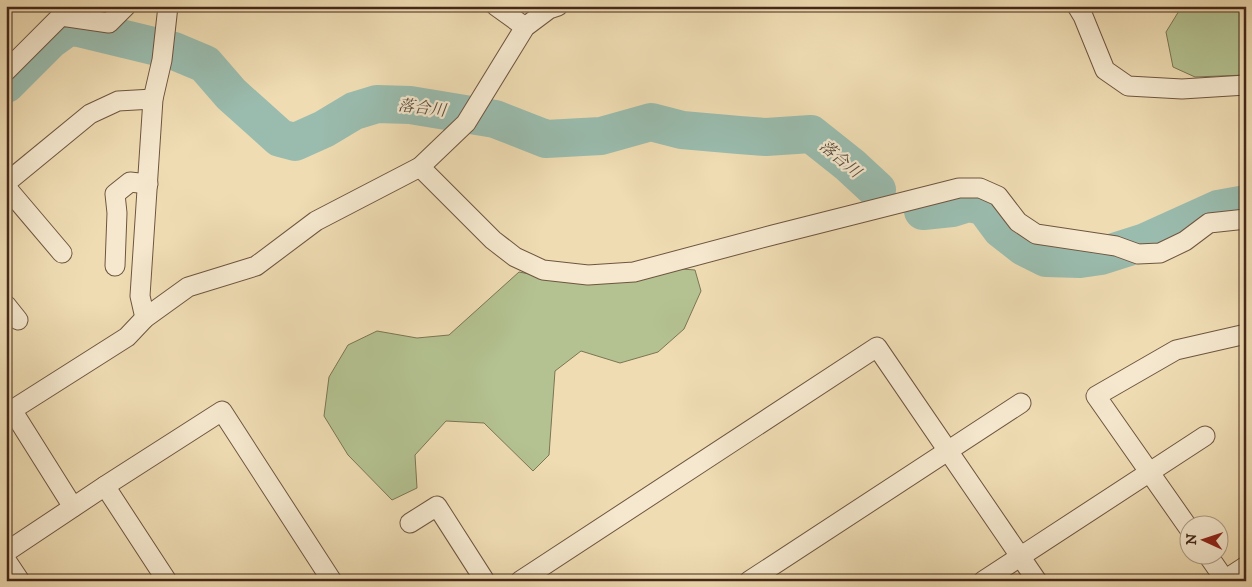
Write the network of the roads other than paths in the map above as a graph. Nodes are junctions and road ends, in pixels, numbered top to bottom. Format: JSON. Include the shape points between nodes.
{"nodes":[{"id":1,"x":126,"y":6,"type":"edge"},
{"id":2,"x":168,"y":6,"type":"edge"},
{"id":3,"x":496,"y":6,"type":"edge"},
{"id":4,"x":558,"y":6,"type":"edge"},
{"id":5,"x":1077,"y":6,"type":"edge"},
{"id":6,"x":57,"y":11,"type":"edge"},
{"id":7,"x":525,"y":27,"type":"junction"},
{"id":8,"x":6,"y":71,"type":"edge"},
{"id":9,"x":1246,"y":85,"type":"edge"},
{"id":10,"x":153,"y":99,"type":"junction"},
{"id":11,"x":420,"y":167,"type":"junction"},
{"id":12,"x":148,"y":184,"type":"junction"},
{"id":13,"x":6,"y":185,"type":"edge"},
{"id":14,"x":1246,"y":220,"type":"edge"},
{"id":15,"x":62,"y":253,"type":"dead end"},
{"id":16,"x":115,"y":266,"type":"dead end"},
{"id":17,"x":6,"y":305,"type":"edge"},
{"id":18,"x":145,"y":318,"type":"junction"},
{"id":19,"x":18,"y":320,"type":"dead end"},
{"id":20,"x":1246,"y":334,"type":"edge"},
{"id":21,"x":1021,"y":403,"type":"dead end"},
{"id":22,"x":9,"y":410,"type":"edge"},
{"id":23,"x":1206,"y":436,"type":"dead end"},
{"id":24,"x":948,"y":450,"type":"junction"},
{"id":25,"x":1148,"y":473,"type":"junction"},
{"id":26,"x":105,"y":486,"type":"junction"},
{"id":27,"x":73,"y":508,"type":"junction"},
{"id":28,"x":1180,"y":516,"type":"edge"},
{"id":29,"x":410,"y":523,"type":"dead end"},
{"id":30,"x":6,"y":552,"type":"edge"},
{"id":31,"x":1021,"y":556,"type":"junction"},
{"id":32,"x":6,"y":560,"type":"edge"},
{"id":33,"x":1214,"y":564,"type":"edge"},
{"id":34,"x":1246,"y":566,"type":"edge"},
{"id":35,"x":1224,"y":580,"type":"edge"},
{"id":36,"x":20,"y":581,"type":"edge"},
{"id":37,"x":167,"y":581,"type":"edge"},
{"id":38,"x":332,"y":581,"type":"edge"},
{"id":39,"x":485,"y":581,"type":"edge"},
{"id":40,"x":520,"y":581,"type":"edge"},
{"id":41,"x":749,"y":581,"type":"edge"},
{"id":42,"x":983,"y":581,"type":"edge"},
{"id":43,"x":1037,"y":581,"type":"edge"}],
"edges":[{"from":1,"to":6,"type":"street","via":[[109,23]]},
{"from":2,"to":10,"type":"street","via":[[164,51]]},
{"from":3,"to":7,"type":"street"},
{"from":4,"to":7,"type":"street"},
{"from":5,"to":9,"type":"street","via":[[1105,70],[1128,86],[1182,89]]},
{"from":6,"to":8,"type":"street"},
{"from":7,"to":11,"type":"street","via":[[471,115]]},
{"from":10,"to":12,"type":"street"},
{"from":10,"to":13,"type":"street","via":[[118,101],[90,114]]},
{"from":11,"to":14,"type":"street","via":[[515,258],[543,270],[588,275],[634,272],[959,188],[980,188],[998,196],[1018,222],[1036,234],[1116,246],[1138,254],[1160,253],[1185,241],[1209,223]]},
{"from":11,"to":18,"type":"street","via":[[316,221],[256,266],[188,287]]},
{"from":12,"to":16,"type":"street","via":[[130,182],[115,194],[118,213]]},
{"from":12,"to":18,"type":"street","via":[[140,296]]},
{"from":13,"to":15,"type":"street"},
{"from":17,"to":19,"type":"street"},
{"from":18,"to":22,"type":"street","via":[[127,337]]},
{"from":20,"to":25,"type":"street","via":[[1176,350],[1096,396]]},
{"from":21,"to":24,"type":"street"},
{"from":22,"to":27,"type":"street"},
{"from":23,"to":25,"type":"street"},
{"from":24,"to":31,"type":"street"},
{"from":24,"to":40,"type":"street","via":[[878,347]]},
{"from":24,"to":41,"type":"street"},
{"from":25,"to":28,"type":"street"},
{"from":25,"to":31,"type":"street"},
{"from":26,"to":27,"type":"street"},
{"from":26,"to":37,"type":"street"},
{"from":26,"to":38,"type":"street","via":[[222,411]]},
{"from":27,"to":30,"type":"street"},
{"from":29,"to":39,"type":"street","via":[[437,506]]},
{"from":31,"to":42,"type":"street"},
{"from":31,"to":43,"type":"street"},
{"from":32,"to":36,"type":"street"},
{"from":33,"to":35,"type":"street"},
{"from":34,"to":35,"type":"street"}]}
